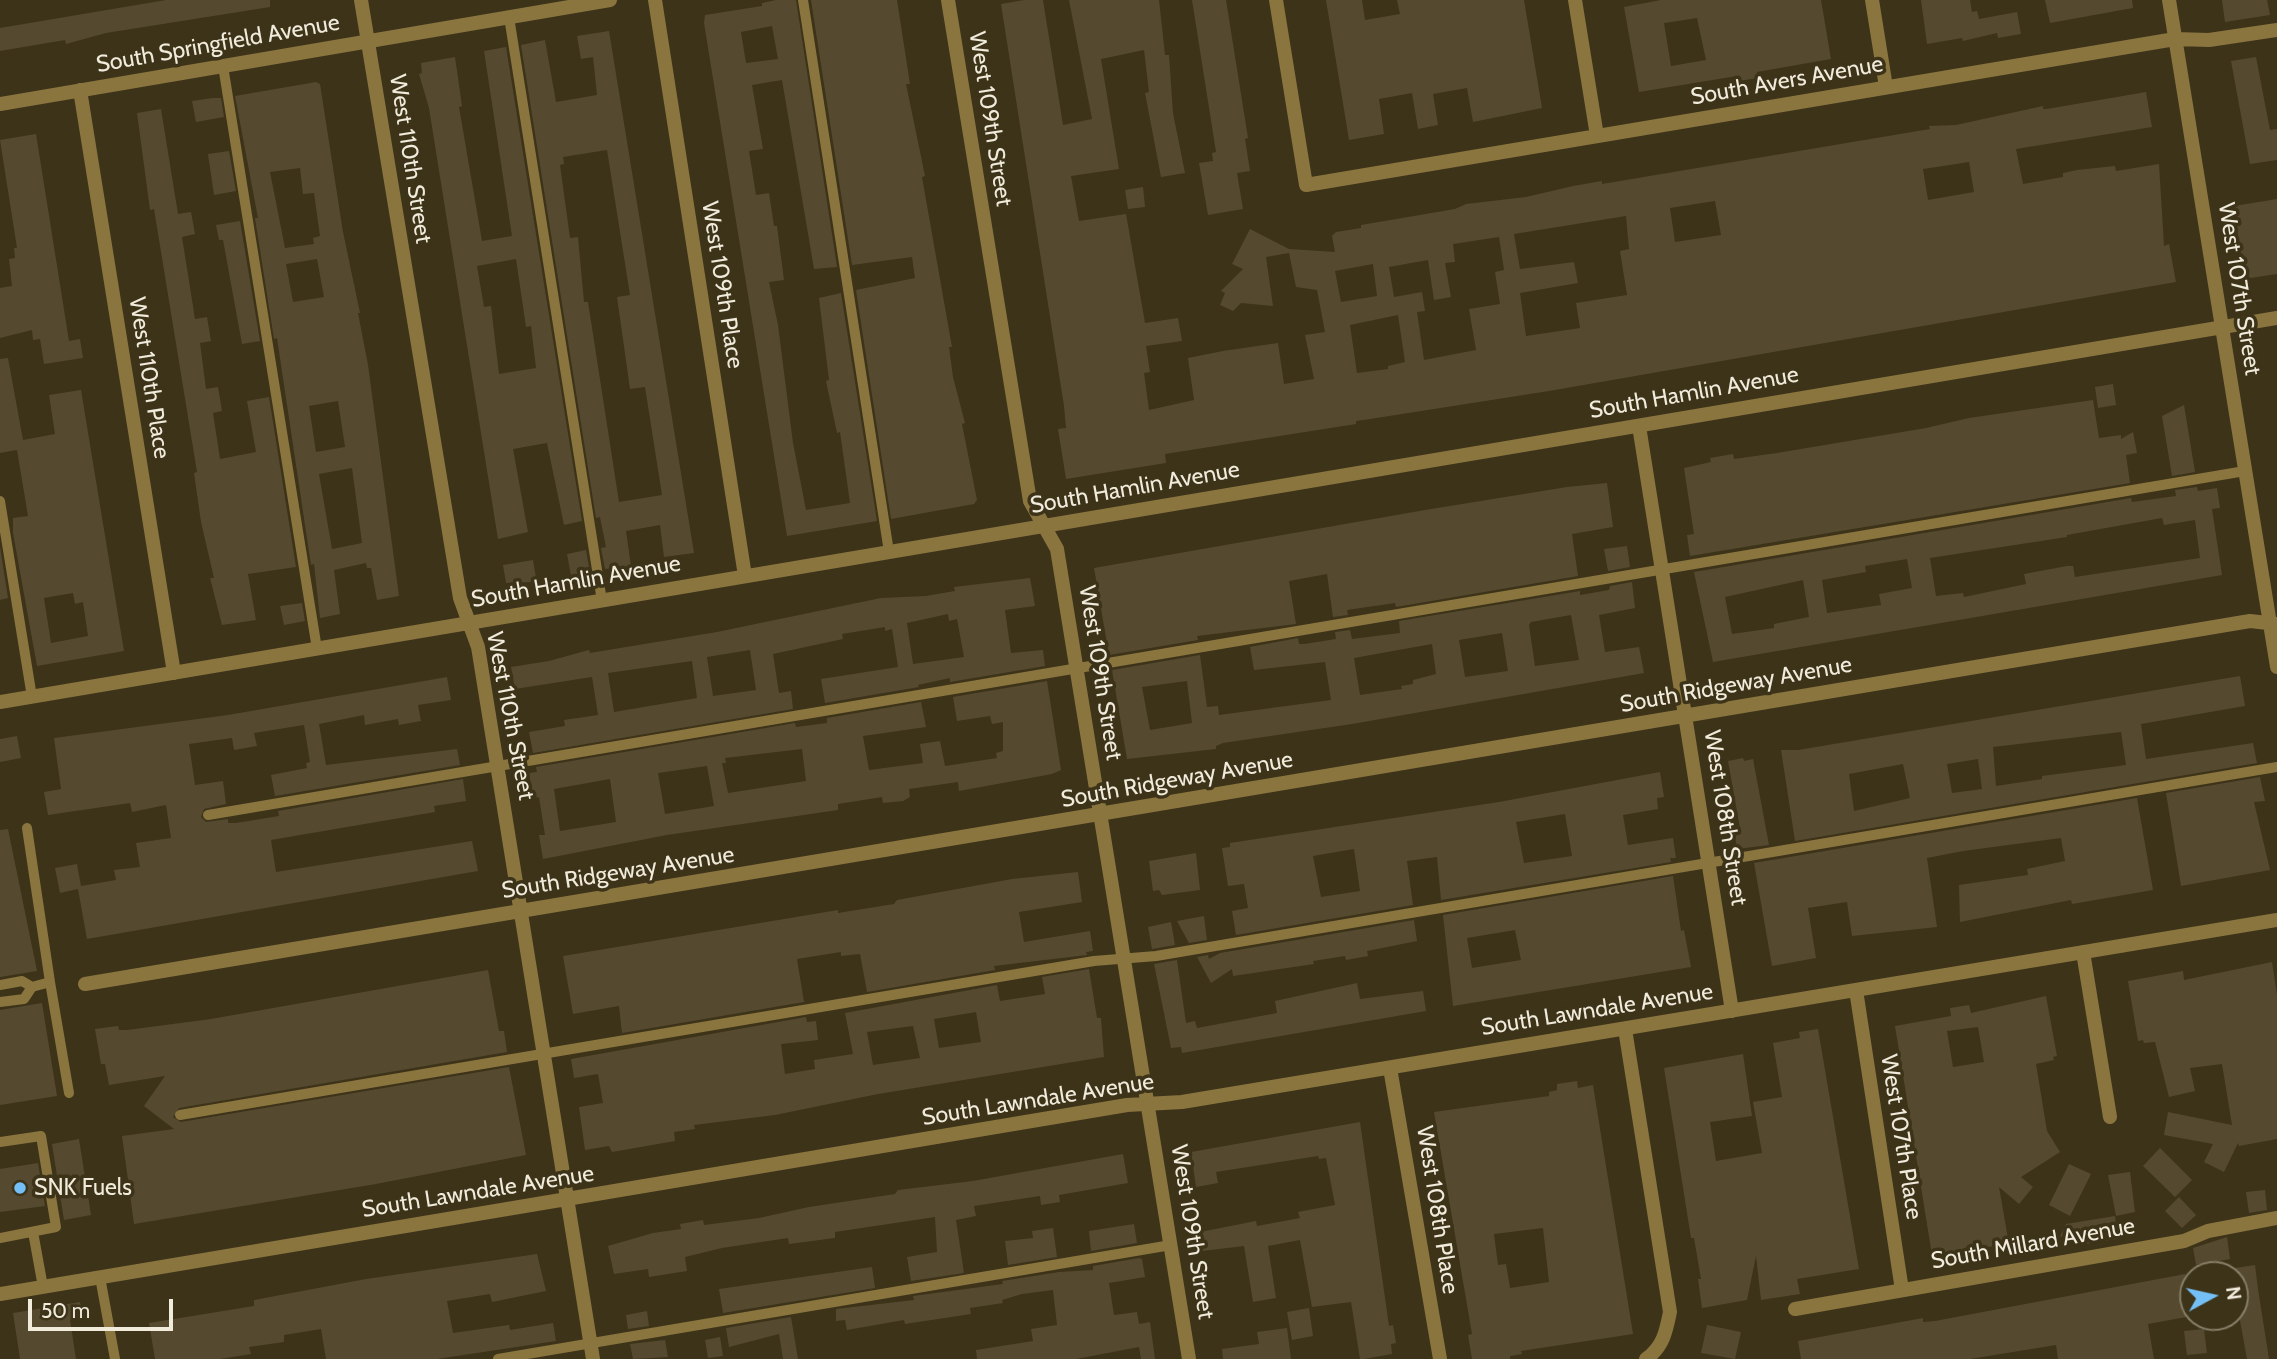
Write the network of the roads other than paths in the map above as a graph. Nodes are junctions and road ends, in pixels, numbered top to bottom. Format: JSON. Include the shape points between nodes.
{"nodes":[{"id":1,"x":361,"y":0,"type":"edge"},
{"id":2,"x":610,"y":0,"type":"edge"},
{"id":3,"x":655,"y":0,"type":"edge"},
{"id":4,"x":803,"y":0,"type":"edge"},
{"id":5,"x":948,"y":0,"type":"edge"},
{"id":6,"x":1276,"y":0,"type":"edge"},
{"id":7,"x":1575,"y":0,"type":"edge"},
{"id":8,"x":1872,"y":0,"type":"edge"},
{"id":9,"x":2169,"y":0,"type":"edge"},
{"id":10,"x":509,"y":17,"type":"junction"},
{"id":11,"x":2277,"y":30,"type":"edge"},
{"id":12,"x":2175,"y":39,"type":"junction"},
{"id":13,"x":368,"y":41,"type":"junction"},
{"id":14,"x":223,"y":66,"type":"junction"},
{"id":15,"x":1886,"y":88,"type":"junction"},
{"id":16,"x":80,"y":90,"type":"junction"},
{"id":17,"x":0,"y":104,"type":"edge"},
{"id":18,"x":1597,"y":136,"type":"junction"},
{"id":19,"x":2277,"y":318,"type":"edge"},
{"id":20,"x":2222,"y":327,"type":"junction"},
{"id":21,"x":1639,"y":426,"type":"junction"},
{"id":22,"x":2245,"y":471,"type":"junction"},
{"id":23,"x":0,"y":507,"type":"edge"},
{"id":24,"x":1044,"y":526,"type":"junction"},
{"id":25,"x":889,"y":552,"type":"junction"},
{"id":26,"x":1664,"y":571,"type":"junction"},
{"id":27,"x":745,"y":576,"type":"junction"},
{"id":28,"x":602,"y":601,"type":"junction"},
{"id":29,"x":469,"y":623,"type":"junction"},
{"id":30,"x":2274,"y":624,"type":"edge"},
{"id":31,"x":317,"y":649,"type":"junction"},
{"id":32,"x":2277,"y":667,"type":"edge"},
{"id":33,"x":1077,"y":670,"type":"junction"},
{"id":34,"x":174,"y":673,"type":"junction"},
{"id":35,"x":32,"y":697,"type":"junction"},
{"id":36,"x":0,"y":702,"type":"edge"},
{"id":37,"x":1687,"y":717,"type":"junction"},
{"id":38,"x":497,"y":764,"type":"junction"},
{"id":39,"x":2277,"y":767,"type":"edge"},
{"id":40,"x":208,"y":815,"type":"dead end"},
{"id":41,"x":1101,"y":816,"type":"junction"},
{"id":42,"x":27,"y":828,"type":"dead end"},
{"id":43,"x":1709,"y":865,"type":"junction"},
{"id":44,"x":521,"y":912,"type":"junction"},
{"id":45,"x":2277,"y":920,"type":"edge"},
{"id":46,"x":2083,"y":952,"type":"junction"},
{"id":47,"x":1124,"y":958,"type":"junction"},
{"id":48,"x":51,"y":982,"type":"junction"},
{"id":49,"x":85,"y":984,"type":"dead end"},
{"id":50,"x":0,"y":985,"type":"edge"},
{"id":51,"x":32,"y":987,"type":"junction"},
{"id":52,"x":1856,"y":990,"type":"junction"},
{"id":53,"x":0,"y":1002,"type":"edge"},
{"id":54,"x":1732,"y":1011,"type":"junction"},
{"id":55,"x":1625,"y":1028,"type":"junction"},
{"id":56,"x":544,"y":1054,"type":"junction"},
{"id":57,"x":1390,"y":1068,"type":"junction"},
{"id":58,"x":69,"y":1093,"type":"dead end"},
{"id":59,"x":1148,"y":1104,"type":"junction"},
{"id":60,"x":180,"y":1115,"type":"dead end"},
{"id":61,"x":2110,"y":1117,"type":"dead end"},
{"id":62,"x":0,"y":1142,"type":"edge"},
{"id":63,"x":567,"y":1201,"type":"junction"},
{"id":64,"x":2277,"y":1218,"type":"edge"},
{"id":65,"x":33,"y":1232,"type":"junction"},
{"id":66,"x":0,"y":1238,"type":"edge"},
{"id":67,"x":1171,"y":1245,"type":"junction"},
{"id":68,"x":100,"y":1277,"type":"junction"},
{"id":69,"x":43,"y":1287,"type":"junction"},
{"id":70,"x":1902,"y":1290,"type":"junction"},
{"id":71,"x":0,"y":1294,"type":"edge"},
{"id":72,"x":1795,"y":1309,"type":"dead end"},
{"id":73,"x":590,"y":1343,"type":"junction"},
{"id":74,"x":116,"y":1359,"type":"edge"},
{"id":75,"x":498,"y":1359,"type":"edge"},
{"id":76,"x":593,"y":1359,"type":"edge"},
{"id":77,"x":1189,"y":1359,"type":"edge"},
{"id":78,"x":1440,"y":1359,"type":"edge"},
{"id":79,"x":1646,"y":1359,"type":"edge"}],
"edges":[{"from":1,"to":13,"type":"street","name":"West 110th Street"},
{"from":2,"to":10,"type":"street","name":"South Springfield Avenue"},
{"from":3,"to":27,"type":"street","name":"West 109th Place"},
{"from":4,"to":25,"type":"lane"},
{"from":5,"to":24,"type":"street","name":"West 109th Street","via":[[1030,501]]},
{"from":6,"to":18,"type":"street","name":"South Avers Avenue","via":[[1306,185]]},
{"from":7,"to":18,"type":"street"},
{"from":8,"to":15,"type":"street"},
{"from":9,"to":12,"type":"street","name":"West 107th Street"},
{"from":10,"to":13,"type":"street","name":"South Springfield Avenue"},
{"from":10,"to":28,"type":"lane"},
{"from":11,"to":12,"type":"street","name":"South Avers Avenue","via":[[2209,40]]},
{"from":12,"to":15,"type":"street","name":"South Avers Avenue"},
{"from":12,"to":20,"type":"street","name":"West 107th Street"},
{"from":13,"to":14,"type":"street","name":"South Springfield Avenue"},
{"from":13,"to":29,"type":"street","name":"West 110th Street","via":[[460,598]]},
{"from":14,"to":16,"type":"street","name":"South Springfield Avenue"},
{"from":14,"to":31,"type":"lane"},
{"from":15,"to":18,"type":"street","name":"South Avers Avenue"},
{"from":16,"to":17,"type":"street","name":"South Springfield Avenue"},
{"from":16,"to":34,"type":"street","name":"West 110th Place"},
{"from":19,"to":20,"type":"street","name":"South Hamlin Avenue"},
{"from":20,"to":21,"type":"street","name":"South Hamlin Avenue"},
{"from":20,"to":22,"type":"street","name":"West 107th Street"},
{"from":21,"to":24,"type":"street","name":"South Hamlin Avenue"},
{"from":21,"to":26,"type":"street","name":"West 108th Street"},
{"from":22,"to":26,"type":"lane"},
{"from":22,"to":30,"type":"street","name":"West 107th Street"},
{"from":23,"to":35,"type":"lane"},
{"from":24,"to":25,"type":"street","name":"South Hamlin Avenue"},
{"from":24,"to":33,"type":"street","name":"West 109th Street","via":[[1057,548]]},
{"from":25,"to":27,"type":"street","name":"South Hamlin Avenue"},
{"from":26,"to":33,"type":"lane"},
{"from":26,"to":37,"type":"street","name":"West 108th Street"},
{"from":27,"to":28,"type":"street","name":"South Hamlin Avenue"},
{"from":28,"to":29,"type":"street","name":"South Hamlin Avenue"},
{"from":29,"to":31,"type":"street","name":"South Hamlin Avenue"},
{"from":29,"to":38,"type":"street","name":"West 110th Street","via":[[478,647]]},
{"from":30,"to":32,"type":"street","name":"West 107th Street"},
{"from":30,"to":37,"type":"street","name":"South Ridgeway Avenue","via":[[2250,621]]},
{"from":31,"to":34,"type":"street","name":"South Hamlin Avenue"},
{"from":33,"to":38,"type":"lane"},
{"from":33,"to":41,"type":"street","name":"West 109th Street"},
{"from":34,"to":35,"type":"street","name":"South Hamlin Avenue"},
{"from":35,"to":36,"type":"street","name":"South Hamlin Avenue"},
{"from":37,"to":41,"type":"street","name":"South Ridgeway Avenue"},
{"from":37,"to":43,"type":"street","name":"West 108th Street"},
{"from":38,"to":40,"type":"lane"},
{"from":38,"to":44,"type":"street","name":"West 110th Street"},
{"from":39,"to":43,"type":"lane"},
{"from":41,"to":44,"type":"street","name":"South Ridgeway Avenue"},
{"from":41,"to":47,"type":"street","name":"West 109th Street"},
{"from":42,"to":48,"type":"lane"},
{"from":43,"to":47,"type":"lane"},
{"from":43,"to":54,"type":"street","name":"West 108th Street"},
{"from":44,"to":49,"type":"street","name":"South Ridgeway Avenue"},
{"from":44,"to":56,"type":"street","name":"West 110th Street"},
{"from":45,"to":46,"type":"street","name":"South Lawndale Avenue"},
{"from":46,"to":52,"type":"street","name":"South Lawndale Avenue"},
{"from":46,"to":61,"type":"street"},
{"from":47,"to":56,"type":"lane"},
{"from":47,"to":59,"type":"street","name":"West 109th Street"},
{"from":48,"to":51,"type":"lane"},
{"from":48,"to":58,"type":"lane"},
{"from":50,"to":51,"type":"lane","via":[[22,981]]},
{"from":51,"to":53,"type":"lane","via":[[24,999]]},
{"from":52,"to":54,"type":"street","name":"South Lawndale Avenue"},
{"from":52,"to":70,"type":"street","name":"West 107th Place"},
{"from":54,"to":55,"type":"street","name":"South Lawndale Avenue"},
{"from":55,"to":57,"type":"street","name":"South Lawndale Avenue"},
{"from":55,"to":79,"type":"street","via":[[1670,1312],[1658,1349]]},
{"from":56,"to":60,"type":"lane"},
{"from":56,"to":63,"type":"street","name":"West 110th Street"},
{"from":57,"to":59,"type":"street","name":"South Lawndale Avenue"},
{"from":57,"to":78,"type":"street","name":"West 108th Place"},
{"from":59,"to":63,"type":"street","name":"South Lawndale Avenue"},
{"from":59,"to":67,"type":"street","name":"West 109th Street"},
{"from":62,"to":65,"type":"lane","via":[[41,1136],[55,1227]]},
{"from":63,"to":68,"type":"street","name":"South Lawndale Avenue"},
{"from":63,"to":73,"type":"street","name":"West 110th Street"},
{"from":64,"to":70,"type":"street","name":"South Millard Avenue","via":[[2208,1231],[2184,1241]]},
{"from":65,"to":66,"type":"lane"},
{"from":65,"to":69,"type":"lane"},
{"from":67,"to":73,"type":"lane"},
{"from":67,"to":77,"type":"street","name":"West 109th Street"},
{"from":68,"to":69,"type":"street","name":"South Lawndale Avenue"},
{"from":68,"to":74,"type":"lane"},
{"from":69,"to":71,"type":"street","name":"South Lawndale Avenue"},
{"from":70,"to":72,"type":"street","name":"South Millard Avenue"},
{"from":73,"to":75,"type":"lane"},
{"from":73,"to":76,"type":"street","name":"West 110th Street"}]}
